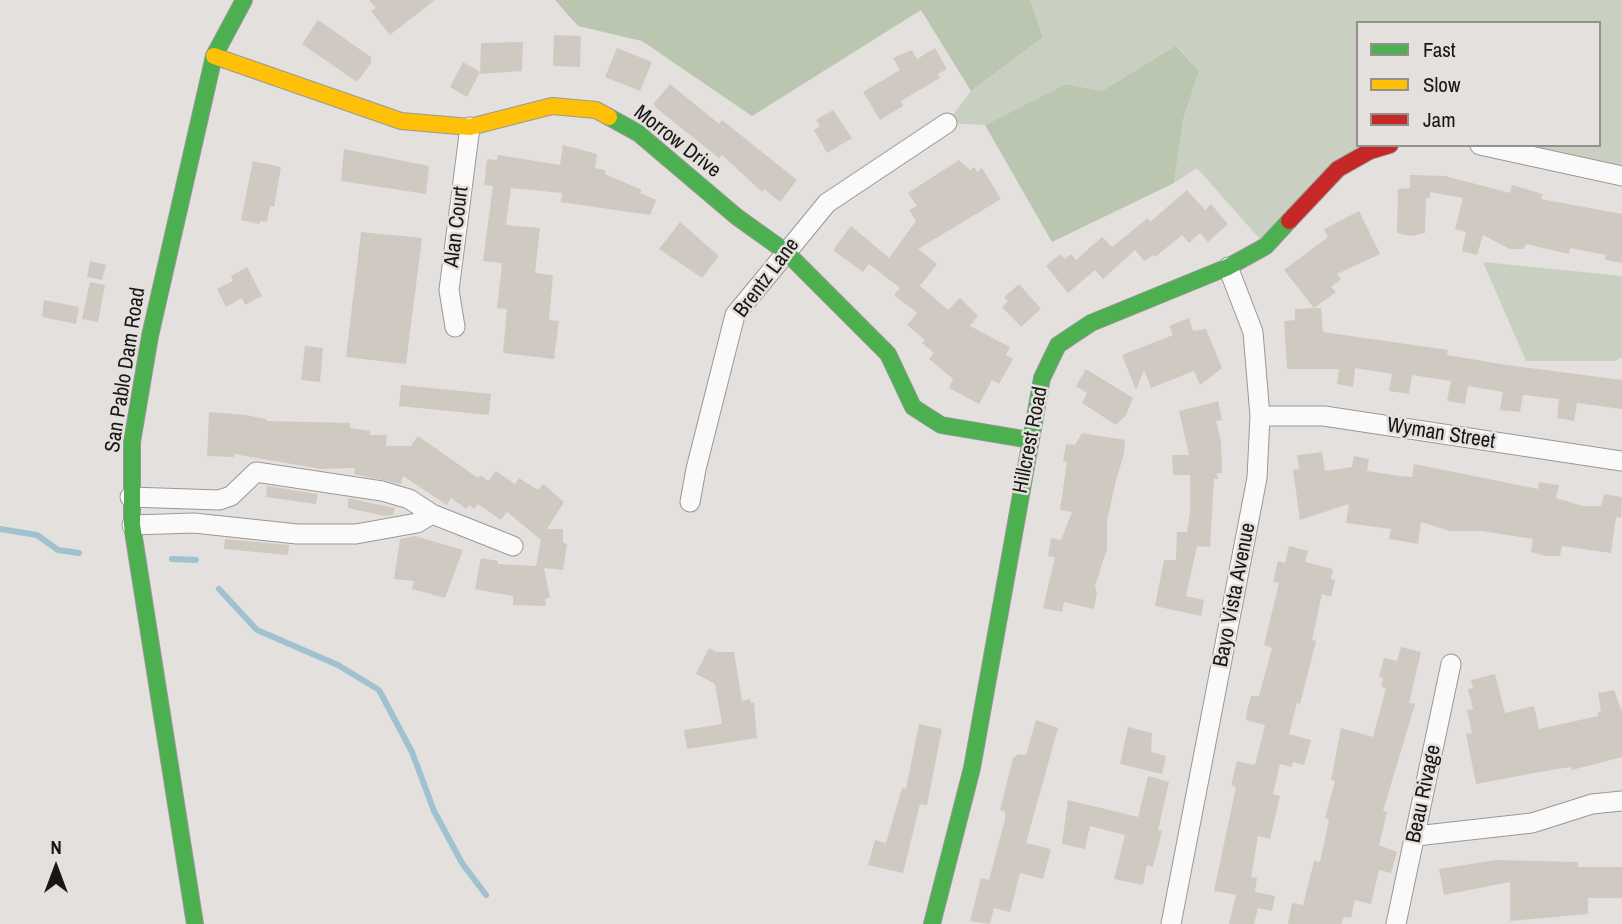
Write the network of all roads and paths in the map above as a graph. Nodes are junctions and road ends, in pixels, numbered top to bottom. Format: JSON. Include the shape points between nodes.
{"nodes":[{"id":1,"x":244,"y":0,"type":"edge"},
{"id":2,"x":214,"y":56,"type":"junction"},
{"id":3,"x":947,"y":123,"type":"dead end"},
{"id":4,"x":470,"y":127,"type":"junction"},
{"id":5,"x":1383,"y":147,"type":"edge"},
{"id":6,"x":1489,"y":147,"type":"edge"},
{"id":7,"x":1622,"y":176,"type":"edge"},
{"id":8,"x":786,"y":252,"type":"junction"},
{"id":9,"x":1228,"y":267,"type":"junction"},
{"id":10,"x":455,"y":327,"type":"dead end"},
{"id":11,"x":1260,"y":416,"type":"junction"},
{"id":12,"x":1030,"y":440,"type":"junction"},
{"id":13,"x":1622,"y":461,"type":"edge"},
{"id":14,"x":130,"y":497,"type":"junction"},
{"id":15,"x":690,"y":502,"type":"dead end"},
{"id":16,"x":432,"y":514,"type":"junction"},
{"id":17,"x":132,"y":525,"type":"junction"},
{"id":18,"x":513,"y":546,"type":"dead end"},
{"id":19,"x":1451,"y":664,"type":"dead end"},
{"id":20,"x":1622,"y":801,"type":"edge"},
{"id":21,"x":1416,"y":836,"type":"junction"},
{"id":22,"x":195,"y":924,"type":"edge"},
{"id":23,"x":932,"y":924,"type":"edge"},
{"id":24,"x":1171,"y":924,"type":"edge"},
{"id":25,"x":1396,"y":924,"type":"edge"}],
"edges":[{"from":1,"to":2,"type":"street","name":"San Pablo Dam Road"},
{"from":2,"to":4,"type":"street","name":"Morrow Drive","via":[[401,121]]},
{"from":2,"to":14,"type":"street","name":"San Pablo Dam Road","via":[[143,371],[132,442]]},
{"from":3,"to":8,"type":"street","name":"Brentz Lane","via":[[827,203]]},
{"from":4,"to":8,"type":"street","name":"Morrow Drive","via":[[552,106],[596,110],[638,134]]},
{"from":4,"to":10,"type":"street","name":"Alan Court","via":[[449,290]]},
{"from":5,"to":9,"type":"street","name":"Hillcrest Road","via":[[1338,169],[1266,246]]},
{"from":6,"to":7,"type":"street"},
{"from":8,"to":12,"type":"street","name":"Morrow Drive","via":[[888,354],[913,407],[940,425]]},
{"from":8,"to":15,"type":"street","name":"Brentz Lane","via":[[736,315]]},
{"from":9,"to":11,"type":"street","name":"Bayo Vista Avenue","via":[[1254,332]]},
{"from":9,"to":12,"type":"street","name":"Hillcrest Road","via":[[1091,323],[1058,345],[1042,378]]},
{"from":11,"to":13,"type":"street","name":"Wyman Street","via":[[1324,416]]},
{"from":11,"to":24,"type":"street","name":"Bayo Vista Avenue","via":[[1257,478],[1247,536]]},
{"from":12,"to":23,"type":"street","name":"Hillcrest Road","via":[[972,768]]},
{"from":14,"to":16,"type":"street","via":[[219,500],[231,496],[256,472],[382,491],[409,499]]},
{"from":14,"to":17,"type":"street","name":"San Pablo Dam Road"},
{"from":16,"to":17,"type":"street","via":[[417,523],[356,534],[297,534],[194,523]]},
{"from":16,"to":18,"type":"street"},
{"from":17,"to":22,"type":"street","name":"San Pablo Dam Road"},
{"from":19,"to":21,"type":"street","name":"Beau Rivage"},
{"from":20,"to":21,"type":"street","via":[[1592,804],[1532,822]]},
{"from":21,"to":25,"type":"street","name":"Beau Rivage"}]}
